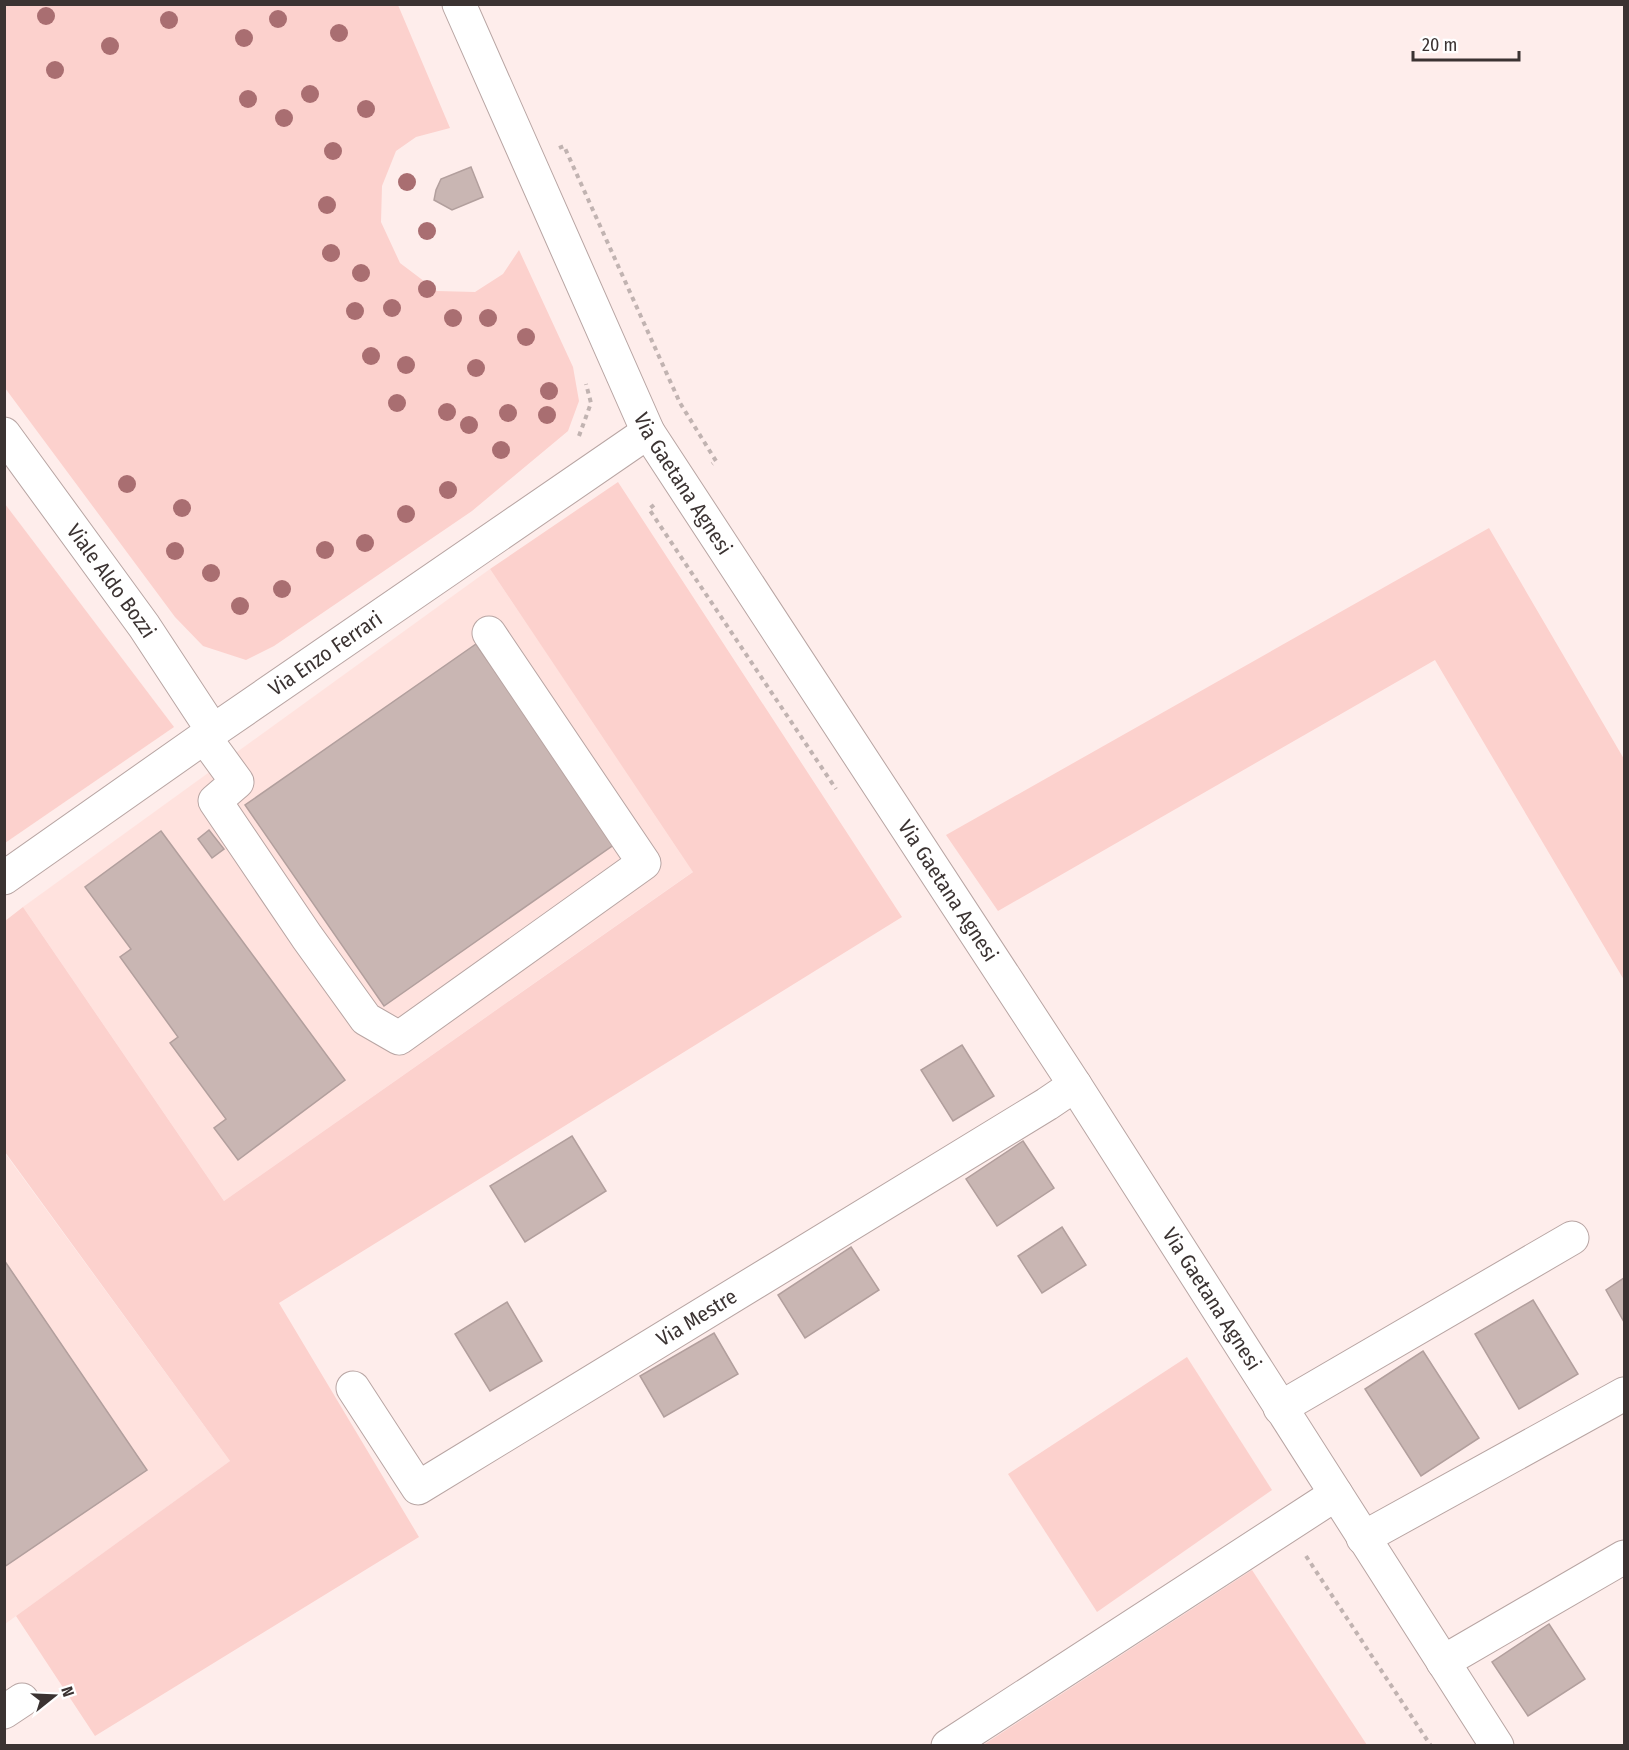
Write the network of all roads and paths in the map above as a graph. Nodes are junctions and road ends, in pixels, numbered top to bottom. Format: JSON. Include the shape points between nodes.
{"nodes":[{"id":1,"x":459,"y":4,"type":"edge"},
{"id":2,"x":586,"y":381,"type":"dead end"},
{"id":3,"x":648,"y":432,"type":"junction"},
{"id":4,"x":4,"y":434,"type":"edge"},
{"id":5,"x":572,"y":441,"type":"dead end"},
{"id":6,"x":489,"y":633,"type":"dead end"},
{"id":7,"x":209,"y":734,"type":"junction"},
{"id":8,"x":4,"y":878,"type":"edge"},
{"id":9,"x":1075,"y":1085,"type":"junction"},
{"id":10,"x":1572,"y":1238,"type":"dead end"},
{"id":11,"x":354,"y":1388,"type":"dead end"},
{"id":12,"x":1624,"y":1394,"type":"edge"},
{"id":13,"x":1280,"y":1408,"type":"junction"},
{"id":14,"x":1336,"y":1494,"type":"junction"},
{"id":15,"x":1363,"y":1538,"type":"junction"},
{"id":16,"x":1624,"y":1557,"type":"edge"},
{"id":17,"x":1443,"y":1662,"type":"junction"},
{"id":18,"x":948,"y":1746,"type":"edge"},
{"id":19,"x":1497,"y":1746,"type":"edge"}],
"edges":[{"from":1,"to":3,"type":"street","name":"Via Gaetana Agnesi"},
{"from":2,"to":5,"type":"path","via":[[591,403],[580,436]]},
{"from":3,"to":7,"type":"street","name":"Via Enzo Ferrari"},
{"from":3,"to":9,"type":"street","name":"Via Gaetana Agnesi"},
{"from":4,"to":7,"type":"street","name":"Viale Aldo Bozzi","via":[[144,626]]},
{"from":6,"to":7,"type":"street","name":"Viale Aldo Bozzi","via":[[644,863],[399,1038],[366,1019],[215,801],[237,782]]},
{"from":7,"to":8,"type":"street","name":"Via Enzo Ferrari"},
{"from":9,"to":11,"type":"street","name":"Via Mestre","via":[[418,1488]]},
{"from":9,"to":13,"type":"street","name":"Via Gaetana Agnesi"},
{"from":10,"to":13,"type":"street"},
{"from":12,"to":15,"type":"street"},
{"from":13,"to":14,"type":"street","name":"Via Gaetana Agnesi"},
{"from":14,"to":15,"type":"street","name":"Via Gaetana Agnesi"},
{"from":14,"to":18,"type":"street"},
{"from":15,"to":17,"type":"street","name":"Via Gaetana Agnesi"},
{"from":16,"to":17,"type":"street"},
{"from":17,"to":19,"type":"street","name":"Via Gaetana Agnesi"}]}
